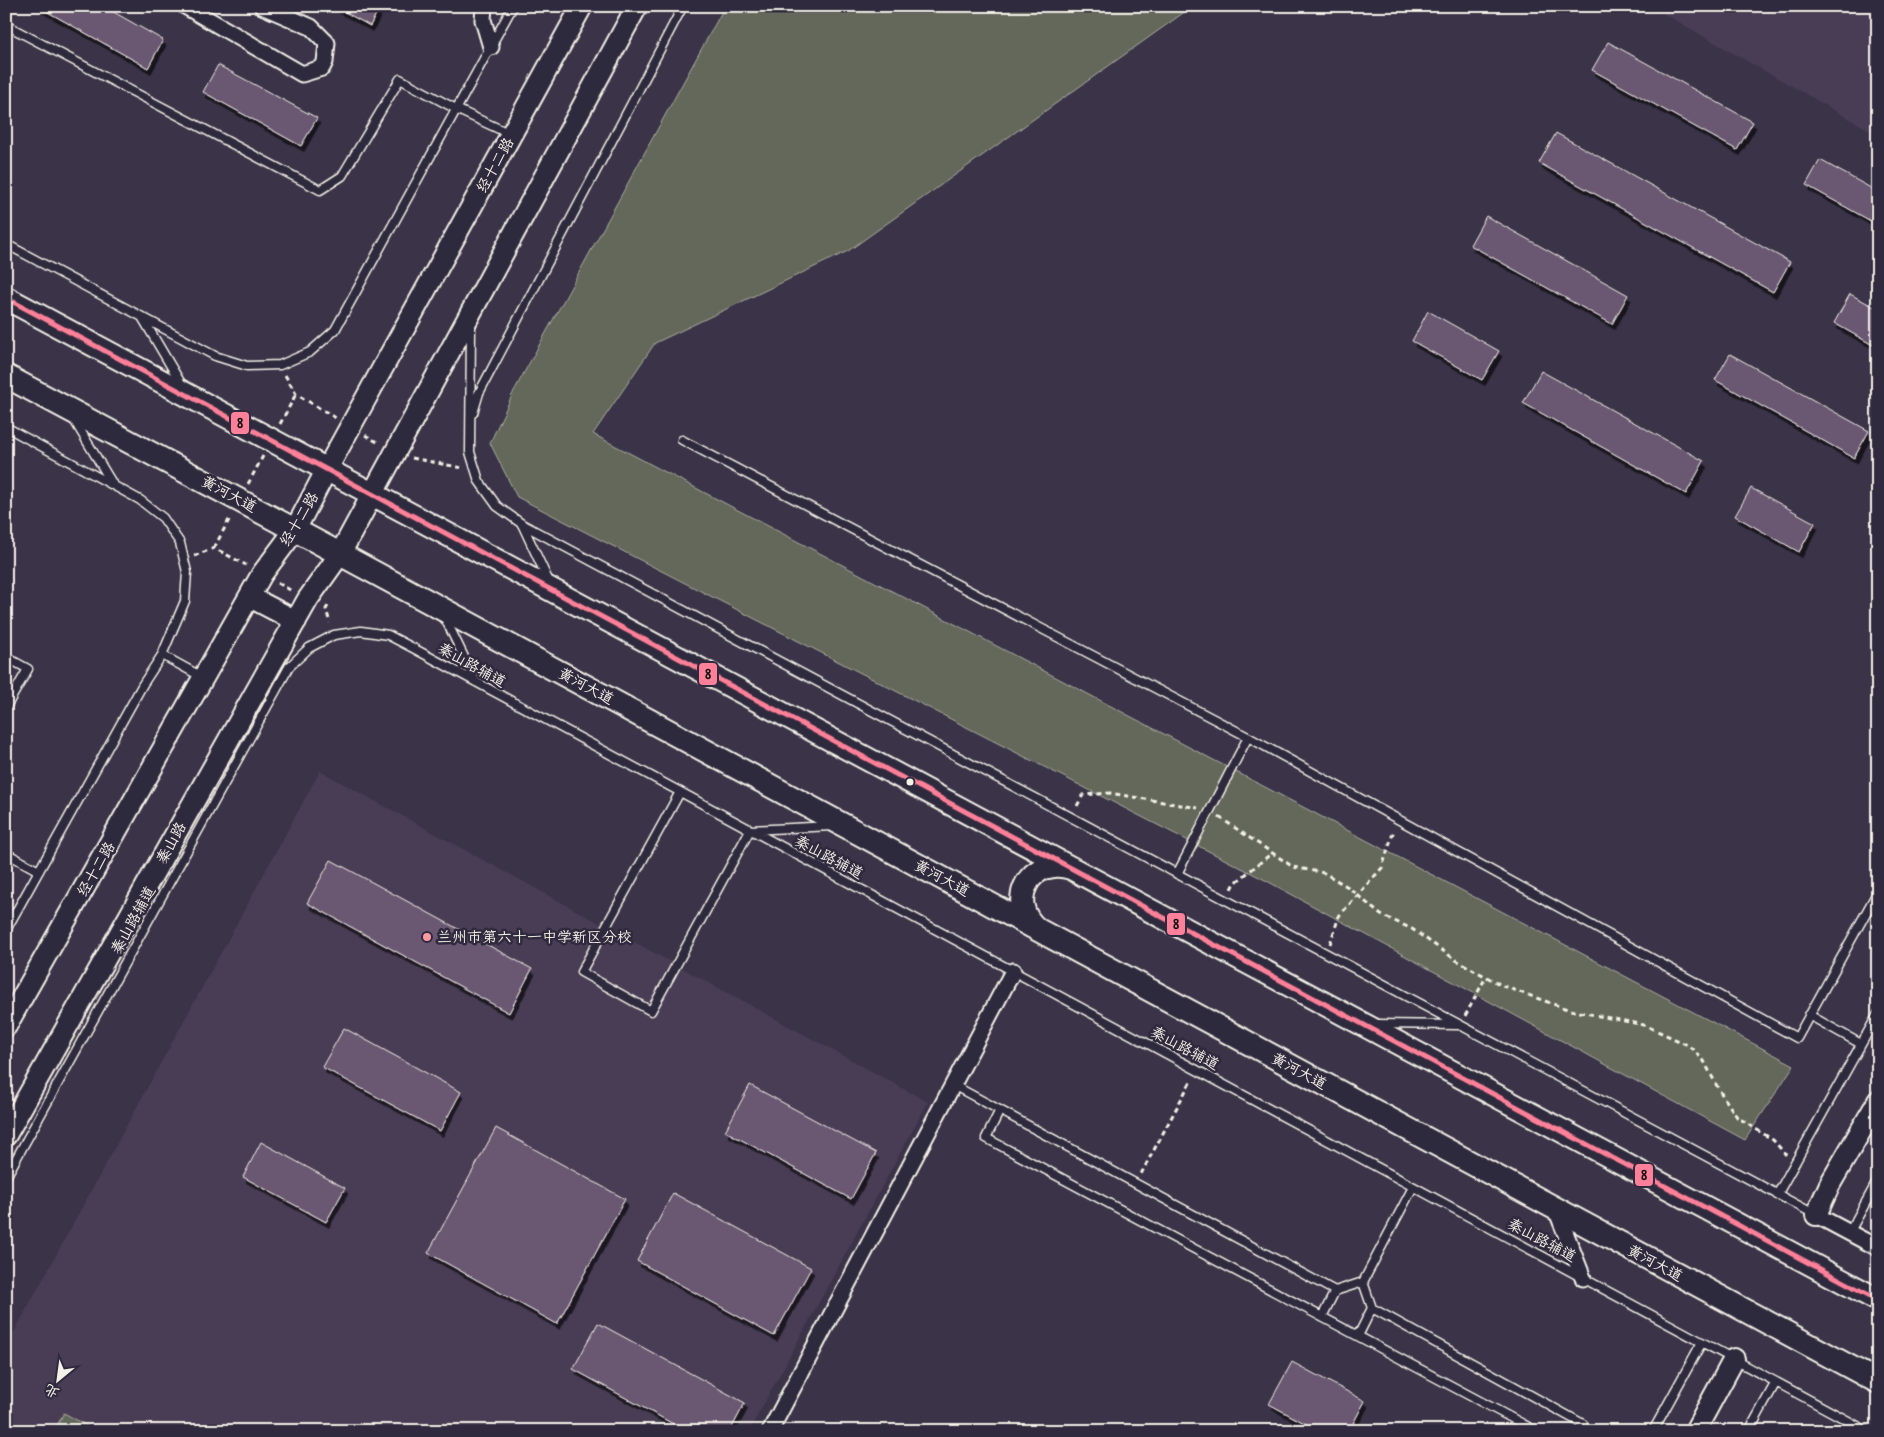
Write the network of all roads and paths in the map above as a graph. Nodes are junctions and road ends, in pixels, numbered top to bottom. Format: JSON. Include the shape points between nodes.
{"nodes":[{"id":1,"x":185,"y":6,"type":"edge"},
{"id":2,"x":262,"y":6,"type":"edge"},
{"id":3,"x":484,"y":6,"type":"edge"},
{"id":4,"x":513,"y":6,"type":"edge"},
{"id":5,"x":582,"y":6,"type":"edge"},
{"id":6,"x":637,"y":6,"type":"edge"},
{"id":7,"x":683,"y":6,"type":"edge"},
{"id":8,"x":6,"y":25,"type":"edge"},
{"id":9,"x":490,"y":47,"type":"junction"},
{"id":10,"x":456,"y":109,"type":"junction"},
{"id":11,"x":512,"y":134,"type":"junction"},
{"id":12,"x":6,"y":244,"type":"edge"},
{"id":13,"x":6,"y":298,"type":"edge"},
{"id":14,"x":471,"y":313,"type":"junction"},
{"id":15,"x":141,"y":317,"type":"junction"},
{"id":16,"x":6,"y":376,"type":"edge"},
{"id":17,"x":296,"y":394,"type":"dead end"},
{"id":18,"x":188,"y":395,"type":"junction"},
{"id":19,"x":68,"y":408,"type":"junction"},
{"id":20,"x":470,"y":422,"type":"junction"},
{"id":21,"x":6,"y":427,"type":"edge"},
{"id":22,"x":272,"y":440,"type":"junction"},
{"id":23,"x":682,"y":440,"type":"dead end"},
{"id":24,"x":326,"y":469,"type":"junction"},
{"id":25,"x":113,"y":485,"type":"junction"},
{"id":26,"x":372,"y":494,"type":"junction"},
{"id":27,"x":240,"y":500,"type":"junction"},
{"id":28,"x":522,"y":524,"type":"junction"},
{"id":29,"x":295,"y":530,"type":"junction"},
{"id":30,"x":214,"y":548,"type":"dead end"},
{"id":31,"x":340,"y":554,"type":"junction"},
{"id":32,"x":553,"y":590,"type":"junction"},
{"id":33,"x":250,"y":597,"type":"junction"},
{"id":34,"x":440,"y":608,"type":"junction"},
{"id":35,"x":296,"y":621,"type":"junction"},
{"id":36,"x":162,"y":655,"type":"junction"},
{"id":37,"x":6,"y":657,"type":"edge"},
{"id":38,"x":204,"y":678,"type":"junction"},
{"id":39,"x":476,"y":683,"type":"junction"},
{"id":40,"x":6,"y":706,"type":"edge"},
{"id":41,"x":1248,"y":738,"type":"junction"},
{"id":42,"x":680,"y":792,"type":"junction"},
{"id":43,"x":1210,"y":810,"type":"junction"},
{"id":44,"x":1070,"y":817,"type":"junction"},
{"id":45,"x":1397,"y":819,"type":"junction"},
{"id":46,"x":844,"y":825,"type":"junction"},
{"id":47,"x":750,"y":830,"type":"junction"},
{"id":48,"x":6,"y":853,"type":"edge"},
{"id":49,"x":1272,"y":854,"type":"junction"},
{"id":50,"x":1074,"y":870,"type":"junction"},
{"id":51,"x":39,"y":871,"type":"junction"},
{"id":52,"x":1177,"y":874,"type":"junction"},
{"id":53,"x":1878,"y":891,"type":"edge"},
{"id":54,"x":1357,"y":895,"type":"junction"},
{"id":55,"x":1226,"y":900,"type":"junction"},
{"id":56,"x":6,"y":930,"type":"edge"},
{"id":57,"x":1040,"y":931,"type":"junction"},
{"id":58,"x":1327,"y":954,"type":"junction"},
{"id":59,"x":1012,"y":971,"type":"junction"},
{"id":60,"x":1486,"y":977,"type":"junction"},
{"id":61,"x":1878,"y":1014,"type":"edge"},
{"id":62,"x":1809,"y":1015,"type":"junction"},
{"id":63,"x":1360,"y":1023,"type":"junction"},
{"id":64,"x":1875,"y":1023,"type":"edge"},
{"id":65,"x":1460,"y":1025,"type":"junction"},
{"id":66,"x":6,"y":1026,"type":"edge"},
{"id":67,"x":1861,"y":1044,"type":"junction"},
{"id":68,"x":1197,"y":1070,"type":"junction"},
{"id":69,"x":953,"y":1085,"type":"junction"},
{"id":70,"x":1878,"y":1101,"type":"edge"},
{"id":71,"x":1000,"y":1110,"type":"junction"},
{"id":72,"x":6,"y":1135,"type":"edge"},
{"id":73,"x":1794,"y":1165,"type":"junction"},
{"id":74,"x":6,"y":1177,"type":"edge"},
{"id":75,"x":1878,"y":1180,"type":"edge"},
{"id":76,"x":1136,"y":1184,"type":"junction"},
{"id":77,"x":1413,"y":1187,"type":"junction"},
{"id":78,"x":1777,"y":1195,"type":"junction"},
{"id":79,"x":1556,"y":1209,"type":"junction"},
{"id":80,"x":1816,"y":1215,"type":"junction"},
{"id":81,"x":1849,"y":1233,"type":"junction"},
{"id":82,"x":1878,"y":1248,"type":"edge"},
{"id":83,"x":1583,"y":1278,"type":"junction"},
{"id":84,"x":1363,"y":1282,"type":"junction"},
{"id":85,"x":1335,"y":1291,"type":"junction"},
{"id":86,"x":1878,"y":1300,"type":"edge"},
{"id":87,"x":1372,"y":1308,"type":"junction"},
{"id":88,"x":1322,"y":1317,"type":"junction"},
{"id":89,"x":1358,"y":1336,"type":"junction"},
{"id":90,"x":1702,"y":1342,"type":"junction"},
{"id":91,"x":1734,"y":1359,"type":"junction"},
{"id":92,"x":1776,"y":1382,"type":"junction"},
{"id":93,"x":1878,"y":1382,"type":"edge"},
{"id":94,"x":770,"y":1431,"type":"edge"},
{"id":95,"x":1536,"y":1431,"type":"edge"},
{"id":96,"x":1579,"y":1431,"type":"edge"},
{"id":97,"x":1653,"y":1431,"type":"edge"},
{"id":98,"x":1695,"y":1431,"type":"edge"},
{"id":99,"x":1749,"y":1431,"type":"edge"},
{"id":100,"x":1867,"y":1431,"type":"edge"}],
"edges":[{"from":1,"to":2,"type":"street","via":[[302,74],[322,68],[327,43],[311,27]]},
{"from":3,"to":9,"type":"street","via":[[483,20]]},
{"from":4,"to":9,"type":"lane"},
{"from":5,"to":11,"type":"street","name":"经十二路"},
{"from":6,"to":14,"type":"street","name":"秦山路"},
{"from":7,"to":20,"type":"lane","via":[[479,393]]},
{"from":8,"to":10,"type":"lane","via":[[320,190],[342,176],[400,79]]},
{"from":9,"to":10,"type":"lane"},
{"from":10,"to":11,"type":"lane"},
{"from":10,"to":15,"type":"lane","via":[[334,330],[310,352],[280,365],[247,366],[215,356]]},
{"from":11,"to":24,"type":"street","name":"经十二路"},
{"from":12,"to":15,"type":"lane"},
{"from":13,"to":18,"type":"main road"},
{"from":14,"to":20,"type":"lane"},
{"from":14,"to":26,"type":"street","name":"秦山路"},
{"from":15,"to":18,"type":"lane"},
{"from":16,"to":19,"type":"main road","name":"黄河大道"},
{"from":17,"to":22,"type":"path"},
{"from":18,"to":22,"type":"main road"},
{"from":19,"to":25,"type":"lane"},
{"from":19,"to":27,"type":"main road","name":"黄河大道"},
{"from":20,"to":28,"type":"lane","via":[[470,452],[479,481],[497,506]]},
{"from":21,"to":25,"type":"lane"},
{"from":22,"to":24,"type":"main road"},
{"from":22,"to":27,"type":"path"},
{"from":23,"to":41,"type":"lane"},
{"from":24,"to":26,"type":"main road"},
{"from":24,"to":29,"type":"street","name":"经十二路"},
{"from":25,"to":36,"type":"lane","via":[[164,518],[180,543],[187,572],[185,601]]},
{"from":26,"to":31,"type":"street","name":"秦山路"},
{"from":26,"to":32,"type":"main road"},
{"from":27,"to":29,"type":"main road","name":"黄河大道"},
{"from":27,"to":30,"type":"path"},
{"from":28,"to":32,"type":"lane"},
{"from":28,"to":44,"type":"lane"},
{"from":29,"to":31,"type":"main road","name":"黄河大道"},
{"from":29,"to":33,"type":"street","name":"经十二路","via":[[262,574]]},
{"from":31,"to":34,"type":"main road","name":"黄河大道"},
{"from":31,"to":35,"type":"street","name":"秦山路"},
{"from":32,"to":50,"type":"main road"},
{"from":33,"to":35,"type":"street"},
{"from":33,"to":38,"type":"street","name":"经十二路"},
{"from":34,"to":39,"type":"lane"},
{"from":34,"to":46,"type":"main road","name":"黄河大道"},
{"from":35,"to":72,"type":"street","name":"秦山路"},
{"from":36,"to":38,"type":"lane"},
{"from":36,"to":51,"type":"lane"},
{"from":37,"to":40,"type":"lane","via":[[28,669]]},
{"from":38,"to":66,"type":"street","name":"经十二路"},
{"from":39,"to":42,"type":"lane","name":"秦山路辅道"},
{"from":39,"to":74,"type":"lane","name":"秦山路辅道","via":[[388,635],[361,631],[334,635],[309,648],[289,667]]},
{"from":41,"to":43,"type":"lane"},
{"from":41,"to":45,"type":"lane"},
{"from":42,"to":47,"type":"lane","name":"秦山路辅道"},
{"from":42,"to":47,"type":"lane","via":[[581,972],[651,1011]]},
{"from":43,"to":44,"type":"path","via":[[1110,794],[1083,795]]},
{"from":43,"to":49,"type":"path"},
{"from":43,"to":52,"type":"lane"},
{"from":44,"to":52,"type":"lane"},
{"from":45,"to":54,"type":"path","via":[[1382,868]]},
{"from":45,"to":62,"type":"lane","via":[[1797,1038]]},
{"from":46,"to":47,"type":"lane"},
{"from":46,"to":57,"type":"main road","name":"黄河大道"},
{"from":47,"to":59,"type":"lane","name":"秦山路辅道"},
{"from":48,"to":51,"type":"lane"},
{"from":49,"to":54,"type":"path","via":[[1293,867],[1324,874]]},
{"from":49,"to":55,"type":"path","via":[[1234,883]]},
{"from":50,"to":57,"type":"main road","via":[[1050,866],[1039,870],[1027,883],[1022,900],[1024,912]]},
{"from":50,"to":63,"type":"main road"},
{"from":51,"to":56,"type":"lane"},
{"from":52,"to":55,"type":"lane"},
{"from":53,"to":62,"type":"lane"},
{"from":54,"to":58,"type":"path","via":[[1340,916]]},
{"from":54,"to":60,"type":"path","via":[[1381,915],[1412,929]]},
{"from":55,"to":58,"type":"lane"},
{"from":57,"to":79,"type":"main road","name":"黄河大道"},
{"from":58,"to":65,"type":"lane"},
{"from":59,"to":68,"type":"lane","name":"秦山路辅道"},
{"from":59,"to":69,"type":"street"},
{"from":60,"to":65,"type":"path"},
{"from":60,"to":73,"type":"path","via":[[1570,1010],[1644,1025],[1688,1045],[1704,1061],[1737,1117],[1773,1140]]},
{"from":61,"to":64,"type":"lane"},
{"from":62,"to":67,"type":"lane"},
{"from":63,"to":65,"type":"lane"},
{"from":63,"to":86,"type":"main road"},
{"from":64,"to":67,"type":"lane"},
{"from":65,"to":78,"type":"lane"},
{"from":67,"to":73,"type":"lane"},
{"from":68,"to":76,"type":"path"},
{"from":68,"to":77,"type":"lane","name":"秦山路辅道"},
{"from":69,"to":71,"type":"lane"},
{"from":69,"to":94,"type":"street"},
{"from":70,"to":80,"type":"street","via":[[1830,1184]]},
{"from":71,"to":76,"type":"lane"},
{"from":71,"to":88,"type":"lane","via":[[986,1138]]},
{"from":73,"to":78,"type":"lane"},
{"from":75,"to":81,"type":"lane"},
{"from":76,"to":85,"type":"lane"},
{"from":77,"to":83,"type":"lane","name":"秦山路辅道"},
{"from":77,"to":84,"type":"lane"},
{"from":78,"to":80,"type":"lane"},
{"from":79,"to":83,"type":"street"},
{"from":79,"to":93,"type":"main road","name":"黄河大道"},
{"from":80,"to":81,"type":"street"},
{"from":81,"to":82,"type":"street"},
{"from":83,"to":90,"type":"lane","name":"秦山路辅道"},
{"from":84,"to":85,"type":"lane"},
{"from":84,"to":87,"type":"lane"},
{"from":85,"to":88,"type":"lane"},
{"from":87,"to":89,"type":"lane"},
{"from":87,"to":96,"type":"lane","via":[[1583,1424]]},
{"from":88,"to":89,"type":"lane"},
{"from":89,"to":95,"type":"lane"},
{"from":90,"to":91,"type":"lane","name":"秦山路辅道"},
{"from":90,"to":97,"type":"lane"},
{"from":91,"to":92,"type":"lane","name":"秦山路辅道"},
{"from":91,"to":98,"type":"street"},
{"from":92,"to":99,"type":"lane"},
{"from":92,"to":100,"type":"lane","name":"秦山路辅道"}]}
